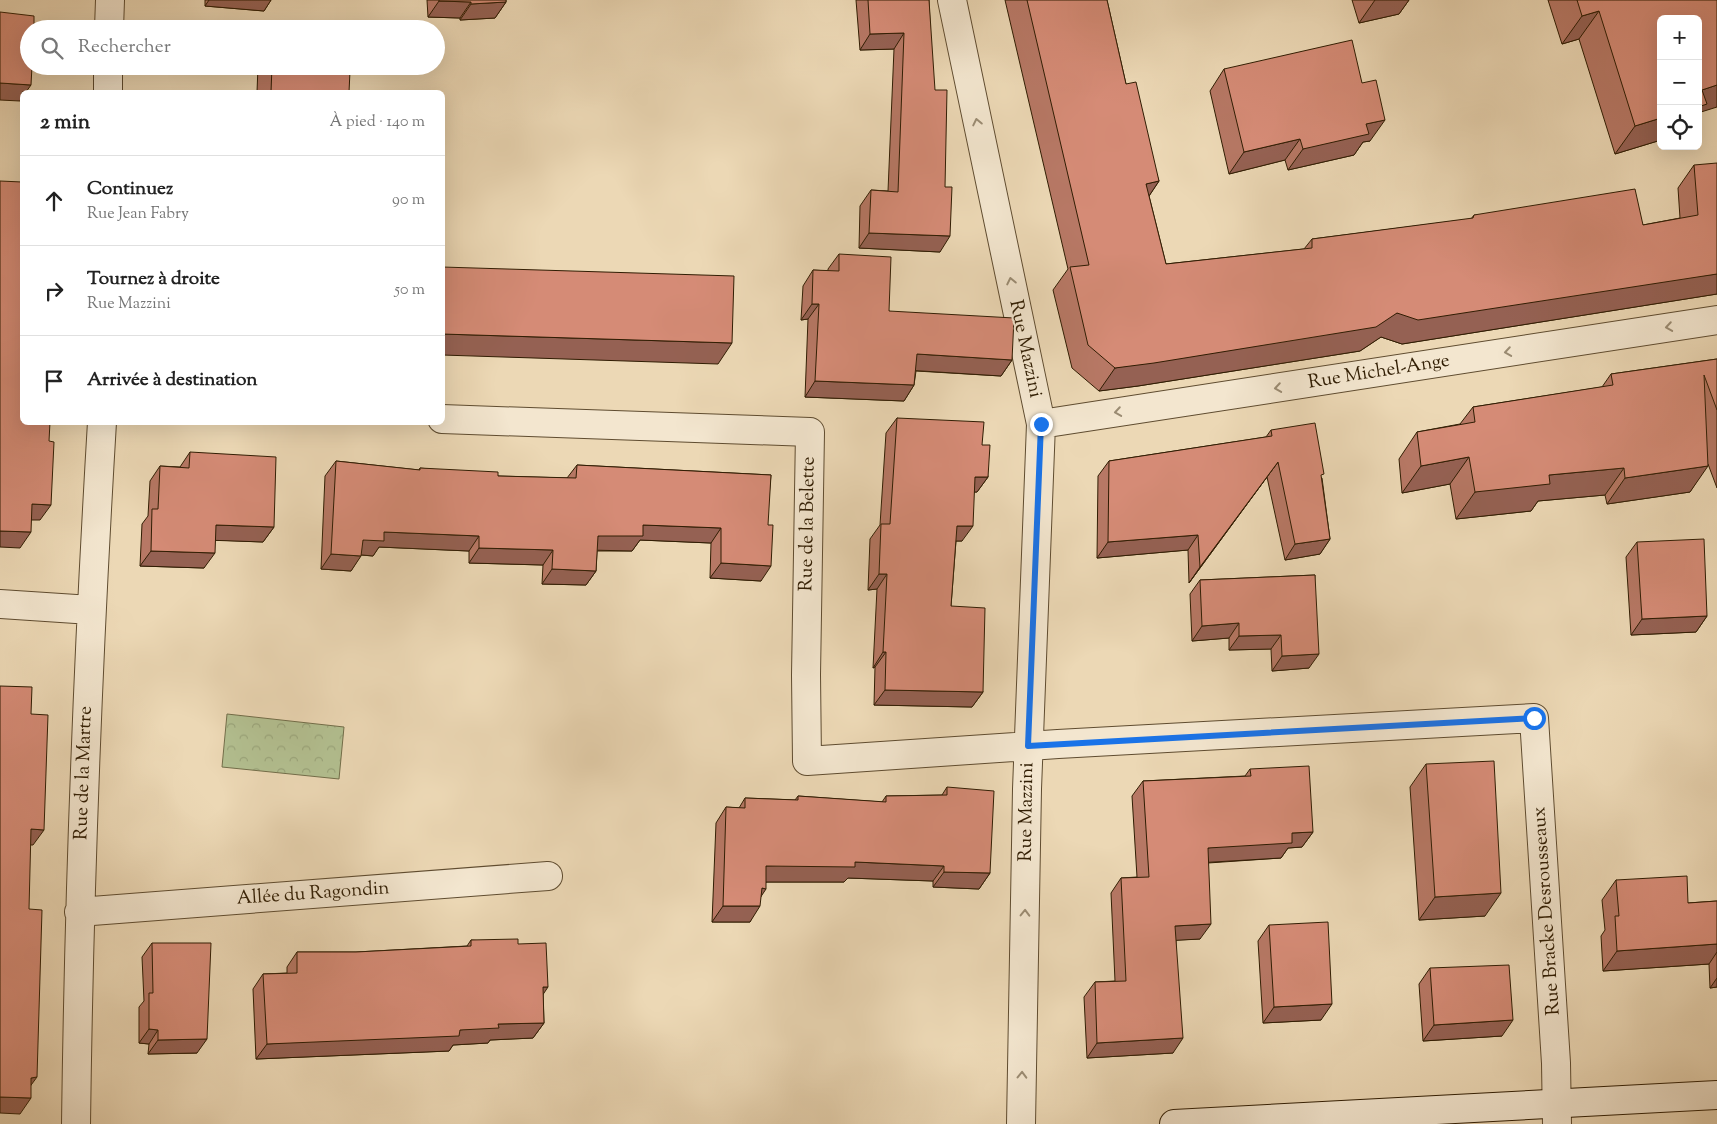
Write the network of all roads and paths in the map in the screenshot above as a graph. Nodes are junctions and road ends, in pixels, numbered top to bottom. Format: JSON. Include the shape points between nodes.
{"nodes":[{"id":1,"x":110,"y":0,"type":"edge"},
{"id":2,"x":952,"y":0,"type":"edge"},
{"id":3,"x":109,"y":20,"type":"edge"},
{"id":4,"x":108,"y":75,"type":"edge"},
{"id":5,"x":108,"y":90,"type":"edge"},
{"id":6,"x":1717,"y":320,"type":"edge"},
{"id":7,"x":445,"y":419,"type":"edge"},
{"id":8,"x":1041,"y":424,"type":"junction"},
{"id":9,"x":102,"y":425,"type":"edge"},
{"id":10,"x":0,"y":604,"type":"edge"},
{"id":11,"x":91,"y":610,"type":"junction"},
{"id":12,"x":1028,"y":746,"type":"junction"},
{"id":13,"x":548,"y":876,"type":"dead end"},
{"id":14,"x":79,"y":912,"type":"junction"},
{"id":15,"x":1717,"y":1095,"type":"edge"},
{"id":16,"x":1556,"y":1114,"type":"edge"},
{"id":17,"x":76,"y":1124,"type":"edge"},
{"id":18,"x":1021,"y":1124,"type":"edge"},
{"id":19,"x":1174,"y":1124,"type":"edge"}],
"edges":[{"from":1,"to":3,"type":"street"},
{"from":8,"to":2,"type":"street","name":"Rue Mazzini","one_way":true},
{"from":4,"to":5,"type":"street"},
{"from":6,"to":8,"type":"street","name":"Rue Michel-Ange","one_way":true},
{"from":7,"to":12,"type":"street","name":"Rue de la Belette","via":[[810,432],[807,761]]},
{"from":8,"to":12,"type":"street","name":"Rue Mazzini"},
{"from":9,"to":11,"type":"street","name":"Rue de la Martre"},
{"from":10,"to":11,"type":"street"},
{"from":11,"to":14,"type":"street","name":"Rue de la Martre"},
{"from":12,"to":16,"type":"street","name":"Rue Bracke Desrousseaux","via":[[1534,718],[1556,1053]]},
{"from":18,"to":12,"type":"street","name":"Rue Mazzini","one_way":true},
{"from":13,"to":14,"type":"street","name":"Allée du Ragondin"},
{"from":14,"to":17,"type":"street","name":"Rue de la Martre"},
{"from":15,"to":16,"type":"street"},
{"from":16,"to":19,"type":"street"}]}
